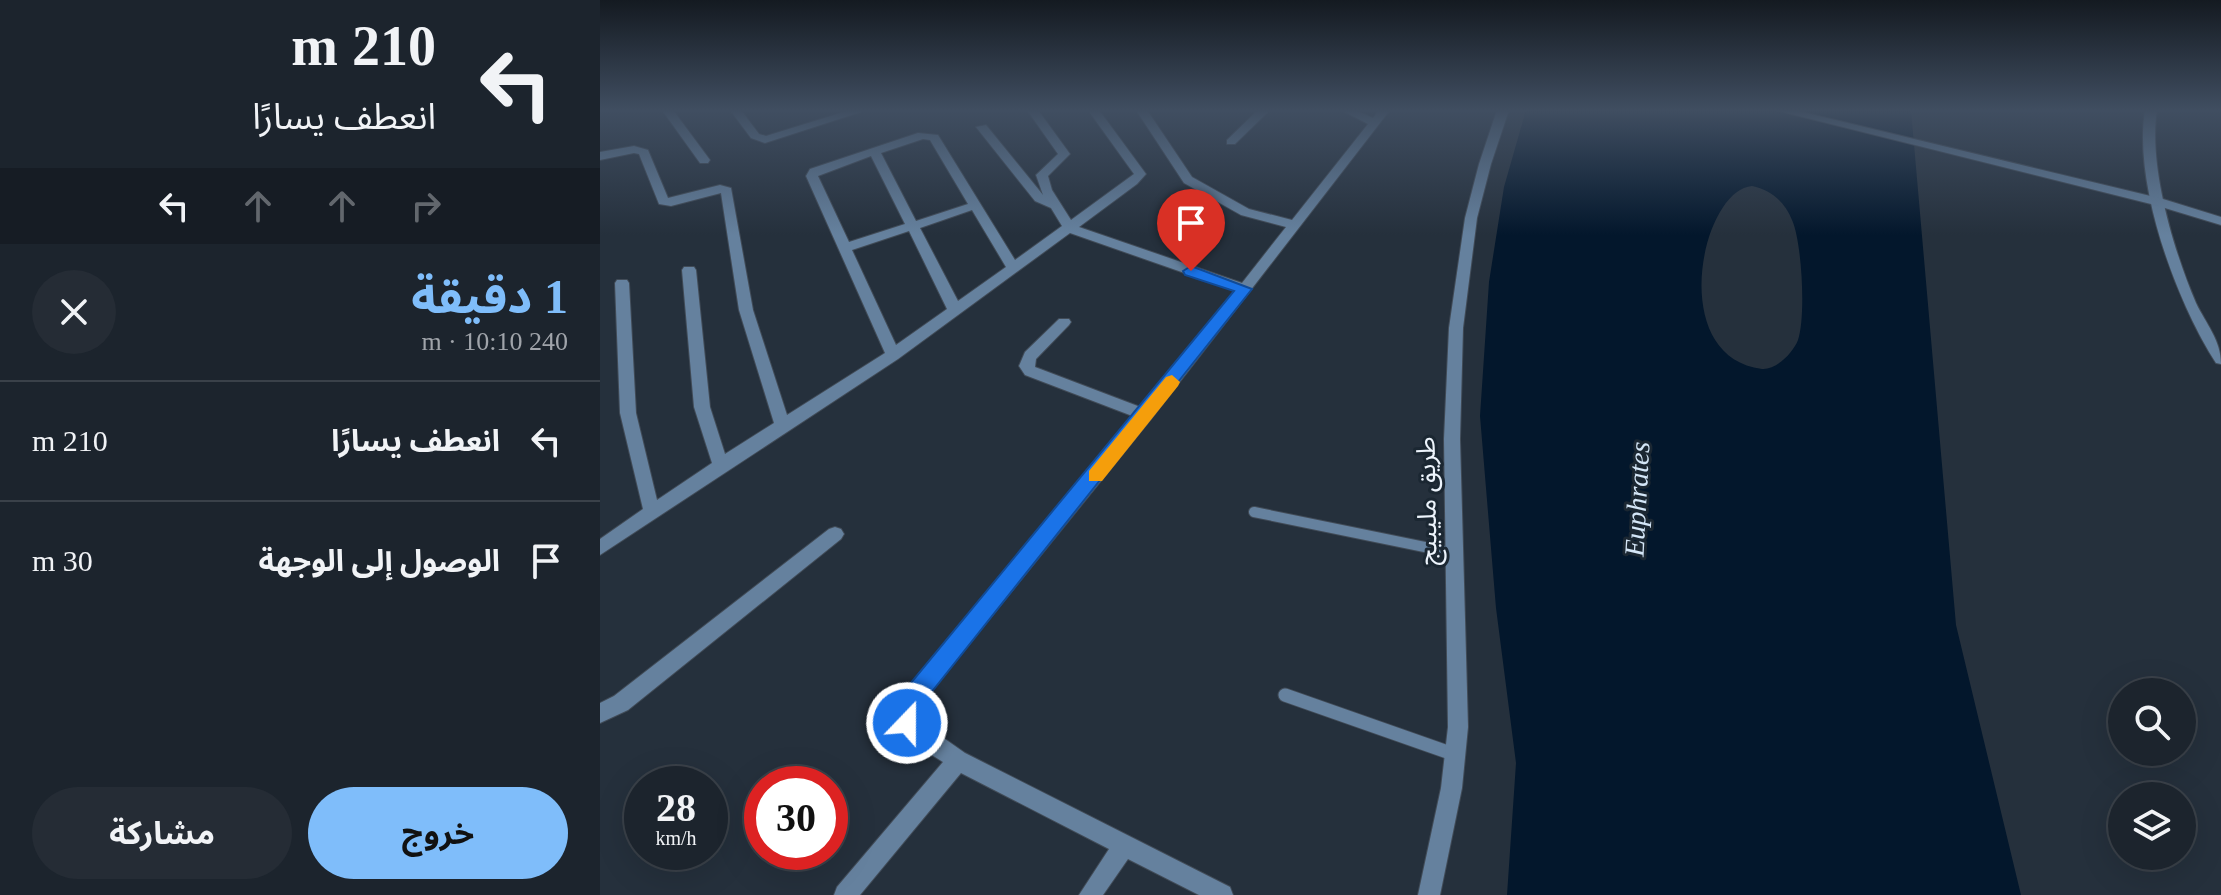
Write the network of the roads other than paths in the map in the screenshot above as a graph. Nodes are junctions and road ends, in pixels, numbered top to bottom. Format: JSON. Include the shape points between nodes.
{"nodes":[{"id":1,"x":874,"y":151,"type":"edge"},
{"id":2,"x":621,"y":152,"type":"edge"},
{"id":3,"x":643,"y":152,"type":"edge"},
{"id":4,"x":698,"y":152,"type":"edge"},
{"id":5,"x":872,"y":152,"type":"edge"},
{"id":6,"x":943,"y":152,"type":"edge"},
{"id":7,"x":1002,"y":152,"type":"edge"},
{"id":8,"x":1062,"y":152,"type":"edge"},
{"id":9,"x":1124,"y":152,"type":"edge"},
{"id":10,"x":1169,"y":152,"type":"edge"},
{"id":11,"x":1352,"y":152,"type":"edge"},
{"id":12,"x":1490,"y":152,"type":"edge"},
{"id":13,"x":1954,"y":152,"type":"edge"},
{"id":14,"x":2149,"y":152,"type":"edge"},
{"id":15,"x":600,"y":156,"type":"edge"},
{"id":16,"x":704,"y":160,"type":"dead end"},
{"id":17,"x":2159,"y":202,"type":"junction"},
{"id":18,"x":976,"y":205,"type":"junction"},
{"id":19,"x":1055,"y":205,"type":"junction"},
{"id":20,"x":2221,"y":221,"type":"edge"},
{"id":21,"x":914,"y":225,"type":"junction"},
{"id":22,"x":1294,"y":225,"type":"junction"},
{"id":23,"x":1070,"y":228,"type":"junction"},
{"id":24,"x":845,"y":248,"type":"junction"},
{"id":25,"x":1013,"y":268,"type":"junction"},
{"id":26,"x":689,"y":270,"type":"dead end"},
{"id":27,"x":622,"y":283,"type":"dead end"},
{"id":28,"x":1244,"y":289,"type":"junction"},
{"id":29,"x":955,"y":310,"type":"junction"},
{"id":30,"x":1064,"y":322,"type":"dead end"},
{"id":31,"x":893,"y":355,"type":"junction"},
{"id":32,"x":2221,"y":359,"type":"edge"},
{"id":33,"x":1146,"y":415,"type":"junction"},
{"id":34,"x":782,"y":425,"type":"junction"},
{"id":35,"x":721,"y":465,"type":"junction"},
{"id":36,"x":652,"y":512,"type":"junction"},
{"id":37,"x":1254,"y":512,"type":"dead end"},
{"id":38,"x":835,"y":534,"type":"dead end"},
{"id":39,"x":600,"y":548,"type":"edge"},
{"id":40,"x":1454,"y":553,"type":"junction"},
{"id":41,"x":1285,"y":695,"type":"dead end"},
{"id":42,"x":600,"y":713,"type":"edge"},
{"id":43,"x":1456,"y":755,"type":"junction"},
{"id":44,"x":958,"y":760,"type":"junction"},
{"id":45,"x":1124,"y":845,"type":"junction"},
{"id":46,"x":845,"y":895,"type":"edge"},
{"id":47,"x":1090,"y":895,"type":"edge"},
{"id":48,"x":1222,"y":895,"type":"edge"},
{"id":49,"x":1429,"y":895,"type":"edge"}],
"edges":[{"from":1,"to":21,"type":"street"},
{"from":2,"to":15,"type":"street"},
{"from":3,"to":34,"type":"street","via":[[663,201],[727,191],[746,310]]},
{"from":4,"to":16,"type":"street"},
{"from":5,"to":24,"type":"street","via":[[812,176]]},
{"from":6,"to":18,"type":"street"},
{"from":7,"to":19,"type":"street","via":[[1039,198]]},
{"from":8,"to":19,"type":"street","via":[[1042,175]]},
{"from":9,"to":23,"type":"street","via":[[1140,174]]},
{"from":10,"to":22,"type":"street","via":[[1188,180],[1245,212]]},
{"from":11,"to":22,"type":"street"},
{"from":12,"to":40,"type":"street","name":"طريق مليبيج","via":[[1470,216],[1455,310]]},
{"from":13,"to":17,"type":"street"},
{"from":14,"to":17,"type":"street"},
{"from":17,"to":20,"type":"street"},
{"from":17,"to":32,"type":"street","via":[[2183,294]]},
{"from":18,"to":21,"type":"street"},
{"from":18,"to":25,"type":"street"},
{"from":19,"to":23,"type":"street"},
{"from":21,"to":24,"type":"street"},
{"from":21,"to":29,"type":"street"},
{"from":22,"to":28,"type":"street"},
{"from":23,"to":25,"type":"street"},
{"from":23,"to":28,"type":"street"},
{"from":24,"to":31,"type":"street"},
{"from":25,"to":29,"type":"street"},
{"from":26,"to":35,"type":"street","via":[[702,407]]},
{"from":27,"to":36,"type":"street","via":[[628,413]]},
{"from":28,"to":33,"type":"street"},
{"from":29,"to":31,"type":"street"},
{"from":30,"to":33,"type":"street","via":[[1030,356],[1030,371]]},
{"from":31,"to":34,"type":"street"},
{"from":33,"to":44,"type":"street","via":[[913,698],[907,723]]},
{"from":34,"to":35,"type":"street"},
{"from":35,"to":36,"type":"street"},
{"from":36,"to":39,"type":"street"},
{"from":37,"to":40,"type":"lane"},
{"from":38,"to":42,"type":"street","via":[[621,703]]},
{"from":40,"to":43,"type":"street","name":"طريق مليبيج"},
{"from":41,"to":43,"type":"lane"},
{"from":43,"to":49,"type":"street","name":"طريق مليبيج"},
{"from":44,"to":45,"type":"street"},
{"from":44,"to":46,"type":"street"},
{"from":45,"to":47,"type":"street"},
{"from":45,"to":48,"type":"street"}]}
